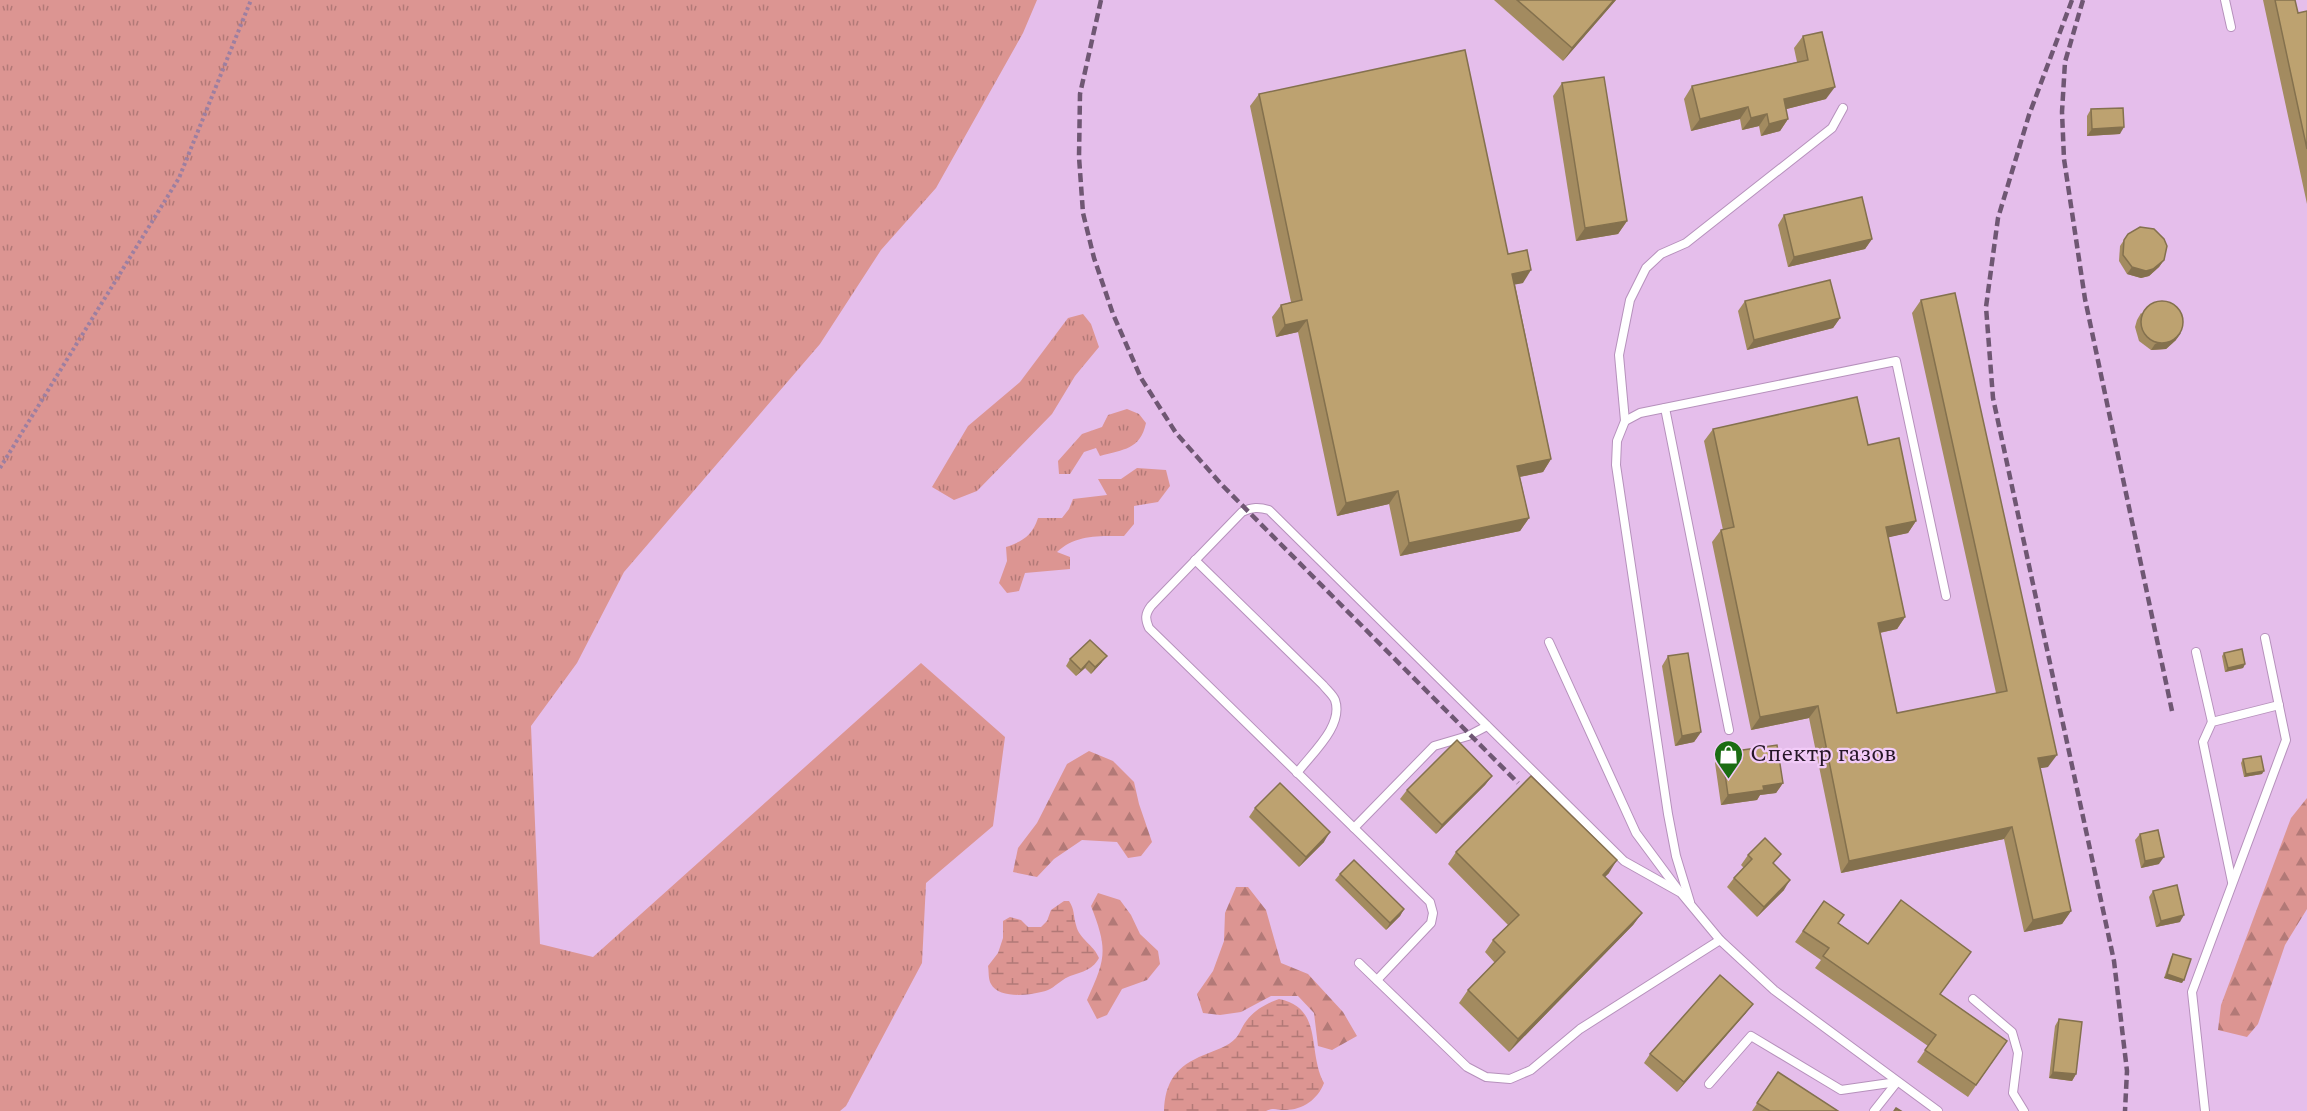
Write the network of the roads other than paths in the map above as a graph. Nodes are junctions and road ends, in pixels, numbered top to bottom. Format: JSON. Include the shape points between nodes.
{"nodes":[{"id":1,"x":2225,"y":0,"type":"edge"},
{"id":2,"x":2231,"y":27,"type":"dead end"},
{"id":3,"x":1843,"y":108,"type":"dead end"},
{"id":4,"x":1665,"y":408,"type":"junction"},
{"id":5,"x":1624,"y":421,"type":"junction"},
{"id":6,"x":1195,"y":560,"type":"junction"},
{"id":7,"x":1946,"y":596,"type":"dead end"},
{"id":8,"x":2265,"y":638,"type":"dead end"},
{"id":9,"x":1549,"y":642,"type":"dead end"},
{"id":10,"x":2196,"y":652,"type":"dead end"},
{"id":11,"x":2279,"y":705,"type":"junction"},
{"id":12,"x":2212,"y":722,"type":"junction"},
{"id":13,"x":1487,"y":726,"type":"junction"},
{"id":14,"x":1729,"y":730,"type":"dead end"},
{"id":15,"x":1297,"y":772,"type":"junction"},
{"id":16,"x":1354,"y":828,"type":"junction"},
{"id":17,"x":2232,"y":884,"type":"junction"},
{"id":18,"x":1681,"y":894,"type":"junction"},
{"id":19,"x":1691,"y":906,"type":"junction"},
{"id":20,"x":1720,"y":940,"type":"junction"},
{"id":21,"x":1359,"y":963,"type":"dead end"},
{"id":22,"x":1377,"y":980,"type":"junction"},
{"id":23,"x":1973,"y":999,"type":"dead end"},
{"id":24,"x":1898,"y":1082,"type":"junction"},
{"id":25,"x":1708,"y":1084,"type":"dead end"},
{"id":26,"x":1874,"y":1111,"type":"edge"},
{"id":27,"x":1938,"y":1111,"type":"edge"},
{"id":28,"x":2024,"y":1111,"type":"edge"},
{"id":29,"x":2205,"y":1111,"type":"edge"}],
"edges":[{"from":1,"to":2,"type":"lane"},
{"from":3,"to":5,"type":"lane","via":[[1832,128],[1686,243],[1661,254],[1646,268],[1630,300],[1619,355]]},
{"from":4,"to":5,"type":"lane"},
{"from":4,"to":7,"type":"lane","via":[[1896,361]]},
{"from":4,"to":14,"type":"lane"},
{"from":5,"to":19,"type":"lane","via":[[1617,441],[1616,465],[1668,814]]},
{"from":6,"to":13,"type":"lane","via":[[1242,512],[1259,507],[1269,510]]},
{"from":6,"to":15,"type":"lane","via":[[1335,700],[1336,718],[1330,731]]},
{"from":6,"to":15,"type":"lane","via":[[1150,606],[1146,613],[1149,628]]},
{"from":8,"to":11,"type":"lane"},
{"from":9,"to":18,"type":"lane","via":[[1636,833]]},
{"from":10,"to":12,"type":"lane"},
{"from":11,"to":12,"type":"lane"},
{"from":11,"to":17,"type":"lane","via":[[2286,740]]},
{"from":12,"to":17,"type":"lane","via":[[2204,742]]},
{"from":13,"to":16,"type":"lane","via":[[1434,746]]},
{"from":13,"to":18,"type":"lane","via":[[1624,861]]},
{"from":15,"to":16,"type":"lane"},
{"from":16,"to":22,"type":"lane","via":[[1430,902],[1433,913],[1424,932]]},
{"from":17,"to":29,"type":"lane","via":[[2192,992]]},
{"from":18,"to":19,"type":"lane"},
{"from":19,"to":20,"type":"lane"},
{"from":20,"to":22,"type":"lane","via":[[1580,1029],[1531,1070],[1510,1079],[1486,1077],[1467,1067]]},
{"from":20,"to":24,"type":"lane","via":[[1774,990]]},
{"from":21,"to":22,"type":"lane"},
{"from":23,"to":28,"type":"lane","via":[[2012,1032],[2018,1053],[2013,1093]]},
{"from":24,"to":25,"type":"lane","via":[[1841,1090],[1751,1036]]},
{"from":24,"to":26,"type":"lane"},
{"from":24,"to":27,"type":"lane"}]}
